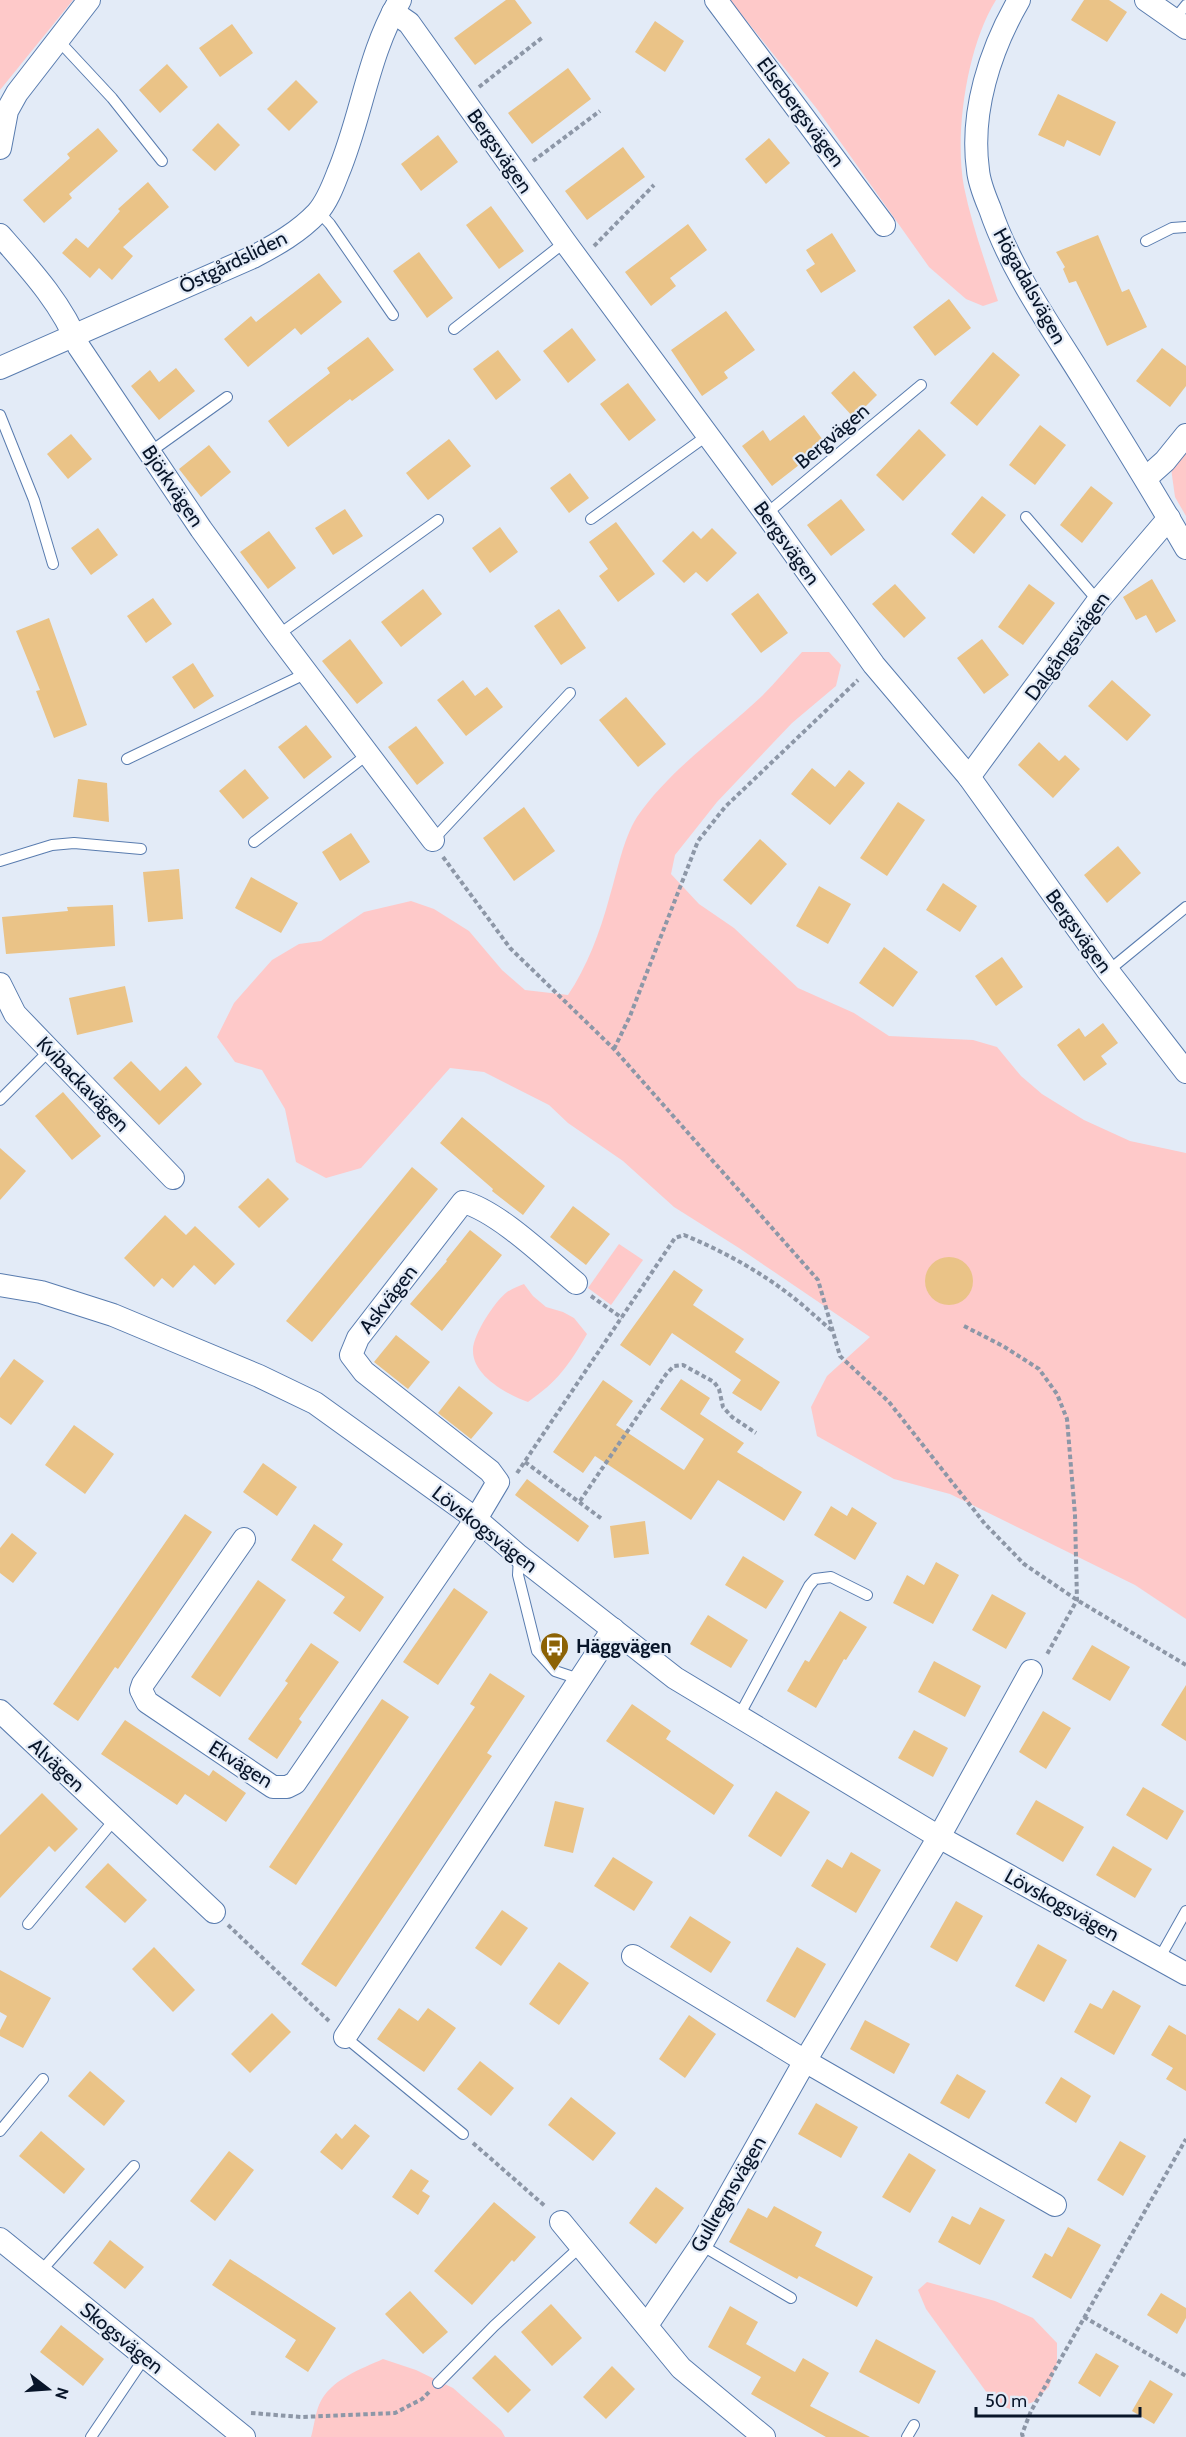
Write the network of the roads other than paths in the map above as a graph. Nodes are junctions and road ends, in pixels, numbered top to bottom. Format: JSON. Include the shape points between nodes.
{"nodes":[{"id":1,"x":89,"y":0,"type":"edge"},
{"id":2,"x":716,"y":0,"type":"edge"},
{"id":3,"x":1019,"y":0,"type":"edge"},
{"id":4,"x":1146,"y":0,"type":"edge"},
{"id":5,"x":396,"y":6,"type":"edge"},
{"id":6,"x":1182,"y":18,"type":"edge"},
{"id":7,"x":58,"y":40,"type":"junction"},
{"id":8,"x":0,"y":148,"type":"edge"},
{"id":9,"x":162,"y":161,"type":"dead end"},
{"id":10,"x":318,"y":211,"type":"junction"},
{"id":11,"x":884,"y":225,"type":"dead end"},
{"id":12,"x":1186,"y":227,"type":"edge"},
{"id":13,"x":0,"y":236,"type":"edge"},
{"id":14,"x":1146,"y":241,"type":"dead end"},
{"id":15,"x":565,"y":242,"type":"junction"},
{"id":16,"x":393,"y":315,"type":"dead end"},
{"id":17,"x":454,"y":329,"type":"dead end"},
{"id":18,"x":74,"y":334,"type":"junction"},
{"id":19,"x":0,"y":368,"type":"edge"},
{"id":20,"x":921,"y":385,"type":"dead end"},
{"id":21,"x":227,"y":397,"type":"dead end"},
{"id":22,"x":0,"y":415,"type":"edge"},
{"id":23,"x":708,"y":435,"type":"junction"},
{"id":24,"x":1186,"y":435,"type":"edge"},
{"id":25,"x":150,"y":452,"type":"junction"},
{"id":26,"x":1146,"y":478,"type":"junction"},
{"id":27,"x":766,"y":514,"type":"junction"},
{"id":28,"x":1026,"y":517,"type":"dead end"},
{"id":29,"x":1168,"y":518,"type":"junction"},
{"id":30,"x":591,"y":519,"type":"dead end"},
{"id":31,"x":438,"y":520,"type":"dead end"},
{"id":32,"x":1186,"y":548,"type":"edge"},
{"id":33,"x":53,"y":564,"type":"dead end"},
{"id":34,"x":1098,"y":601,"type":"junction"},
{"id":35,"x":278,"y":635,"type":"junction"},
{"id":36,"x":307,"y":673,"type":"junction"},
{"id":37,"x":570,"y":693,"type":"dead end"},
{"id":38,"x":368,"y":754,"type":"junction"},
{"id":39,"x":127,"y":759,"type":"dead end"},
{"id":40,"x":969,"y":777,"type":"junction"},
{"id":41,"x":433,"y":840,"type":"joint"},
{"id":42,"x":254,"y":842,"type":"dead end"},
{"id":43,"x":141,"y":849,"type":"dead end"},
{"id":44,"x":0,"y":861,"type":"edge"},
{"id":45,"x":1186,"y":907,"type":"edge"},
{"id":46,"x":1108,"y":971,"type":"junction"},
{"id":47,"x":0,"y":984,"type":"edge"},
{"id":48,"x":50,"y":1050,"type":"junction"},
{"id":49,"x":1186,"y":1072,"type":"edge"},
{"id":50,"x":0,"y":1100,"type":"edge"},
{"id":51,"x":173,"y":1178,"type":"dead end"},
{"id":52,"x":576,"y":1283,"type":"road end"},
{"id":53,"x":0,"y":1285,"type":"edge"},
{"id":54,"x":476,"y":1519,"type":"junction"},
{"id":55,"x":244,"y":1539,"type":"dead end"},
{"id":56,"x":519,"y":1556,"type":"junction"},
{"id":57,"x":867,"y":1594,"type":"dead end"},
{"id":58,"x":613,"y":1629,"type":"junction"},
{"id":59,"x":1031,"y":1671,"type":"road end"},
{"id":60,"x":579,"y":1679,"type":"junction"},
{"id":61,"x":0,"y":1711,"type":"edge"},
{"id":62,"x":739,"y":1716,"type":"junction"},
{"id":63,"x":115,"y":1819,"type":"junction"},
{"id":64,"x":939,"y":1837,"type":"junction"},
{"id":65,"x":1186,"y":1911,"type":"edge"},
{"id":66,"x":214,"y":1912,"type":"road end"},
{"id":67,"x":28,"y":1924,"type":"dead end"},
{"id":68,"x":633,"y":1956,"type":"dead end"},
{"id":69,"x":1159,"y":1959,"type":"junction"},
{"id":70,"x":1186,"y":1974,"type":"edge"},
{"id":71,"x":345,"y":2037,"type":"joint"},
{"id":72,"x":805,"y":2061,"type":"junction"},
{"id":73,"x":43,"y":2079,"type":"dead end"},
{"id":74,"x":0,"y":2132,"type":"edge"},
{"id":75,"x":463,"y":2134,"type":"road end"},
{"id":76,"x":134,"y":2166,"type":"dead end"},
{"id":77,"x":1055,"y":2205,"type":"dead end"},
{"id":78,"x":561,"y":2222,"type":"road end"},
{"id":79,"x":700,"y":2245,"type":"junction"},
{"id":80,"x":2,"y":2246,"type":"edge"},
{"id":81,"x":580,"y":2247,"type":"junction"},
{"id":82,"x":40,"y":2271,"type":"junction"},
{"id":83,"x":791,"y":2298,"type":"dead end"},
{"id":84,"x":647,"y":2325,"type":"junction"},
{"id":85,"x":145,"y":2357,"type":"junction"},
{"id":86,"x":438,"y":2383,"type":"road end"},
{"id":87,"x":914,"y":2425,"type":"dead end"},
{"id":88,"x":237,"y":2431,"type":"edge"},
{"id":89,"x":752,"y":2434,"type":"edge"},
{"id":90,"x":91,"y":2437,"type":"edge"},
{"id":91,"x":907,"y":2437,"type":"edge"}],
"edges":[{"from":1,"to":7,"type":"street"},
{"from":2,"to":11,"type":"street","name":"Elsebergsvägen"},
{"from":3,"to":26,"type":"street","name":"Högadalsvägen","via":[[998,43],[978,112],[978,172],[999,236],[1021,279]]},
{"from":4,"to":6,"type":"street"},
{"from":5,"to":10,"type":"street","name":"Östgårdsliden","via":[[379,44],[346,155]]},
{"from":5,"to":15,"type":"street","name":"Bergsvägen"},
{"from":7,"to":8,"type":"street","via":[[16,93],[7,111]]},
{"from":7,"to":9,"type":"lane","via":[[112,98]]},
{"from":10,"to":16,"type":"lane"},
{"from":10,"to":18,"type":"street","name":"Östgårdsliden","via":[[301,228],[261,252]]},
{"from":12,"to":14,"type":"lane","via":[[1172,228]]},
{"from":13,"to":18,"type":"street","name":"Björkvägen","via":[[65,316]]},
{"from":15,"to":17,"type":"lane"},
{"from":15,"to":23,"type":"street","name":"Bergsvägen"},
{"from":18,"to":19,"type":"street","name":"Östgårdsliden"},
{"from":18,"to":25,"type":"street","name":"Björkvägen"},
{"from":20,"to":27,"type":"lane","name":"Bergvägen"},
{"from":21,"to":25,"type":"lane"},
{"from":22,"to":33,"type":"lane","via":[[34,500]]},
{"from":23,"to":27,"type":"street","name":"Bergsvägen"},
{"from":23,"to":30,"type":"lane"},
{"from":24,"to":26,"type":"street"},
{"from":25,"to":35,"type":"street","name":"Björkvägen"},
{"from":26,"to":29,"type":"street","name":"Högadalsvägen"},
{"from":27,"to":40,"type":"street","name":"Bergsvägen","via":[[874,665]]},
{"from":28,"to":34,"type":"lane"},
{"from":29,"to":32,"type":"street","name":"Högadalsvägen"},
{"from":29,"to":34,"type":"street","name":"Dalgångsvägen"},
{"from":31,"to":35,"type":"lane"},
{"from":34,"to":40,"type":"street","name":"Dalgångsvägen"},
{"from":35,"to":36,"type":"street","name":"Björkvägen"},
{"from":36,"to":38,"type":"street","name":"Björkvägen"},
{"from":36,"to":39,"type":"lane"},
{"from":37,"to":41,"type":"lane"},
{"from":38,"to":41,"type":"street","name":"Björkvägen"},
{"from":38,"to":42,"type":"lane"},
{"from":40,"to":46,"type":"street","name":"Bergsvägen"},
{"from":43,"to":44,"type":"lane","via":[[74,843],[52,845]]},
{"from":45,"to":46,"type":"lane"},
{"from":46,"to":49,"type":"street","name":"Bergsvägen"},
{"from":47,"to":48,"type":"street","name":"Kvibackavägen","via":[[15,1014]]},
{"from":48,"to":50,"type":"lane"},
{"from":48,"to":51,"type":"street","name":"Kvibackavägen"},
{"from":52,"to":54,"type":"street","name":"Askvägen","via":[[504,1224],[475,1205],[463,1202],[358,1338],[351,1354],[364,1372],[490,1471],[498,1482]]},
{"from":53,"to":54,"type":"street","name":"Lövskogsvägen","via":[[41,1292],[113,1315],[315,1403]]},
{"from":54,"to":55,"type":"street","name":"Ekvägen","via":[[295,1783],[280,1788],[147,1702],[141,1690]]},
{"from":54,"to":56,"type":"street","name":"Lövskogsvägen"},
{"from":56,"to":58,"type":"street","name":"Lövskogsvägen"},
{"from":56,"to":60,"type":"lane","via":[[518,1575],[537,1651],[555,1671]]},
{"from":57,"to":62,"type":"lane","via":[[831,1577],[815,1579]]},
{"from":58,"to":60,"type":"street"},
{"from":58,"to":62,"type":"street","name":"Lövskogsvägen","via":[[675,1678]]},
{"from":59,"to":64,"type":"street"},
{"from":60,"to":71,"type":"street"},
{"from":61,"to":63,"type":"street","name":"Alvägen"},
{"from":62,"to":64,"type":"street","name":"Lövskogsvägen"},
{"from":63,"to":66,"type":"street","name":"Alvägen"},
{"from":63,"to":67,"type":"lane"},
{"from":64,"to":69,"type":"street","name":"Lövskogsvägen"},
{"from":64,"to":72,"type":"street","name":"Gullregnsvägen"},
{"from":65,"to":69,"type":"lane"},
{"from":68,"to":72,"type":"street"},
{"from":69,"to":70,"type":"street","name":"Lövskogsvägen"},
{"from":71,"to":75,"type":"lane"},
{"from":72,"to":77,"type":"street"},
{"from":72,"to":79,"type":"street","name":"Gullregnsvägen"},
{"from":73,"to":74,"type":"lane"},
{"from":76,"to":82,"type":"lane"},
{"from":78,"to":81,"type":"street"},
{"from":79,"to":83,"type":"lane"},
{"from":79,"to":84,"type":"street","name":"Gullregnsvägen"},
{"from":80,"to":82,"type":"street","name":"Skogsvägen"},
{"from":81,"to":84,"type":"street"},
{"from":81,"to":86,"type":"lane"},
{"from":82,"to":85,"type":"street","name":"Skogsvägen"},
{"from":84,"to":89,"type":"street","via":[[681,2368]]},
{"from":85,"to":88,"type":"street","name":"Skogsvägen"},
{"from":85,"to":90,"type":"lane"},
{"from":87,"to":91,"type":"lane"}]}
